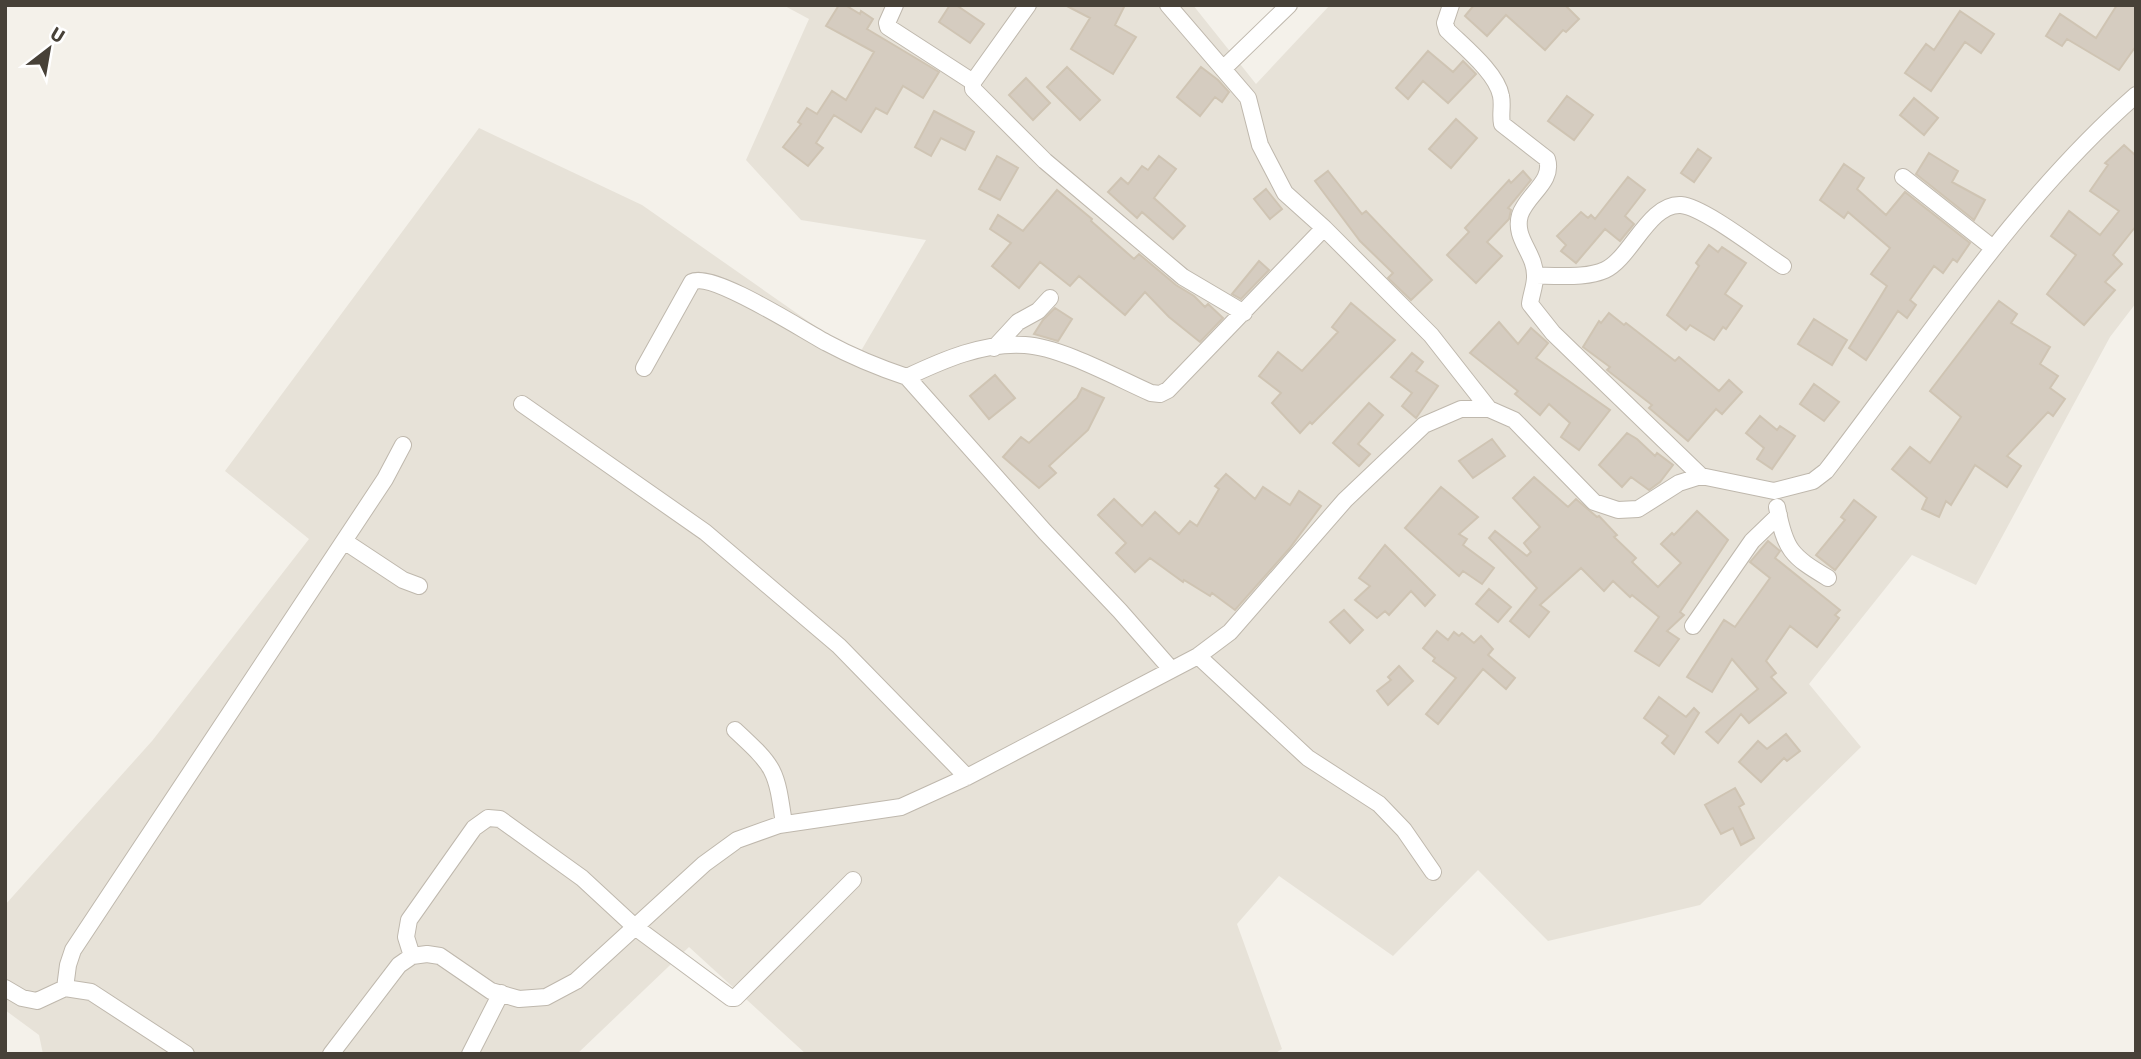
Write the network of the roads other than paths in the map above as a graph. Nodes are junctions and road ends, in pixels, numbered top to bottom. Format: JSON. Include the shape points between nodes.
{"nodes":[{"id":1,"x":895,"y":5,"type":"edge"},
{"id":2,"x":1028,"y":5,"type":"edge"},
{"id":3,"x":1168,"y":5,"type":"edge"},
{"id":4,"x":1290,"y":5,"type":"edge"},
{"id":5,"x":1451,"y":5,"type":"edge"},
{"id":6,"x":1223,"y":69,"type":"junction"},
{"id":7,"x":973,"y":82,"type":"junction"},
{"id":8,"x":2136,"y":94,"type":"edge"},
{"id":9,"x":1903,"y":177,"type":"dead end"},
{"id":10,"x":1324,"y":228,"type":"junction"},
{"id":11,"x":1993,"y":247,"type":"junction"},
{"id":12,"x":1783,"y":266,"type":"dead end"},
{"id":13,"x":1535,"y":276,"type":"junction"},
{"id":14,"x":1050,"y":298,"type":"dead end"},
{"id":15,"x":1244,"y":313,"type":"junction"},
{"id":16,"x":993,"y":348,"type":"junction"},
{"id":17,"x":643,"y":368,"type":"dead end"},
{"id":18,"x":907,"y":377,"type":"junction"},
{"id":19,"x":522,"y":404,"type":"dead end"},
{"id":20,"x":1489,"y":409,"type":"junction"},
{"id":21,"x":403,"y":445,"type":"dead end"},
{"id":22,"x":1701,"y":476,"type":"junction"},
{"id":23,"x":1774,"y":491,"type":"junction"},
{"id":24,"x":1779,"y":515,"type":"junction"},
{"id":25,"x":344,"y":541,"type":"junction"},
{"id":26,"x":1828,"y":578,"type":"dead end"},
{"id":27,"x":419,"y":586,"type":"dead end"},
{"id":28,"x":1693,"y":626,"type":"dead end"},
{"id":29,"x":1198,"y":656,"type":"junction"},
{"id":30,"x":1170,"y":668,"type":"junction"},
{"id":31,"x":735,"y":730,"type":"dead end"},
{"id":32,"x":967,"y":777,"type":"junction"},
{"id":33,"x":784,"y":824,"type":"junction"},
{"id":34,"x":1433,"y":872,"type":"dead end"},
{"id":35,"x":853,"y":880,"type":"dead end"},
{"id":36,"x":635,"y":927,"type":"junction"},
{"id":37,"x":412,"y":956,"type":"junction"},
{"id":38,"x":5,"y":988,"type":"edge"},
{"id":39,"x":65,"y":988,"type":"junction"},
{"id":40,"x":501,"y":993,"type":"junction"},
{"id":41,"x":186,"y":1054,"type":"edge"},
{"id":42,"x":331,"y":1054,"type":"edge"},
{"id":43,"x":470,"y":1054,"type":"edge"}],
"edges":[{"from":1,"to":7,"type":"street","via":[[888,27]]},
{"from":2,"to":7,"type":"street"},
{"from":3,"to":6,"type":"street"},
{"from":4,"to":6,"type":"street"},
{"from":5,"to":13,"type":"street","via":[[1447,30],[1498,86],[1502,124],[1547,159],[1550,168],[1520,214],[1518,229],[1531,253]]},
{"from":6,"to":10,"type":"street","via":[[1248,98],[1260,145],[1286,193]]},
{"from":7,"to":15,"type":"street","via":[[973,89],[998,116],[1063,177],[1183,277]]},
{"from":8,"to":11,"type":"street","via":[[2096,129]]},
{"from":9,"to":11,"type":"street"},
{"from":10,"to":15,"type":"street"},
{"from":10,"to":20,"type":"street","via":[[1431,335]]},
{"from":11,"to":23,"type":"street","via":[[1826,471],[1813,481]]},
{"from":12,"to":13,"type":"street","via":[[1697,210],[1680,205],[1662,210],[1608,268],[1593,274]]},
{"from":13,"to":22,"type":"street","via":[[1530,304],[1541,320]]},
{"from":14,"to":16,"type":"street"},
{"from":15,"to":16,"type":"street","via":[[1160,394],[1069,356],[1026,345]]},
{"from":16,"to":18,"type":"street","via":[[957,355]]},
{"from":17,"to":18,"type":"street","via":[[697,279],[751,300],[828,344]]},
{"from":18,"to":30,"type":"street"},
{"from":19,"to":32,"type":"street","via":[[705,532],[839,646]]},
{"from":20,"to":22,"type":"street","via":[[1514,420],[1594,502],[1618,510],[1639,509],[1679,483]]},
{"from":20,"to":29,"type":"street","via":[[1461,409],[1424,425],[1346,500],[1230,632]]},
{"from":21,"to":25,"type":"street"},
{"from":22,"to":23,"type":"street"},
{"from":23,"to":24,"type":"street"},
{"from":24,"to":26,"type":"street","via":[[1786,544],[1800,562]]},
{"from":24,"to":28,"type":"street","via":[[1752,541]]},
{"from":25,"to":27,"type":"street","via":[[408,584]]},
{"from":25,"to":39,"type":"street","via":[[73,950]]},
{"from":29,"to":30,"type":"street"},
{"from":29,"to":34,"type":"street","via":[[1308,758],[1379,804],[1405,830]]},
{"from":30,"to":32,"type":"street"},
{"from":31,"to":33,"type":"street","via":[[771,765],[778,779]]},
{"from":32,"to":33,"type":"street","via":[[901,807]]},
{"from":33,"to":36,"type":"street","via":[[737,840]]},
{"from":35,"to":36,"type":"street","via":[[735,998]]},
{"from":36,"to":37,"type":"street","via":[[582,878],[500,819],[488,818],[474,828],[409,920],[406,937]]},
{"from":36,"to":40,"type":"street","via":[[576,981],[546,997],[519,999]]},
{"from":37,"to":40,"type":"street","via":[[440,956]]},
{"from":37,"to":42,"type":"street","via":[[399,965]]},
{"from":38,"to":39,"type":"street","via":[[37,1001]]},
{"from":39,"to":41,"type":"street","via":[[91,992]]},
{"from":40,"to":43,"type":"street"}]}
